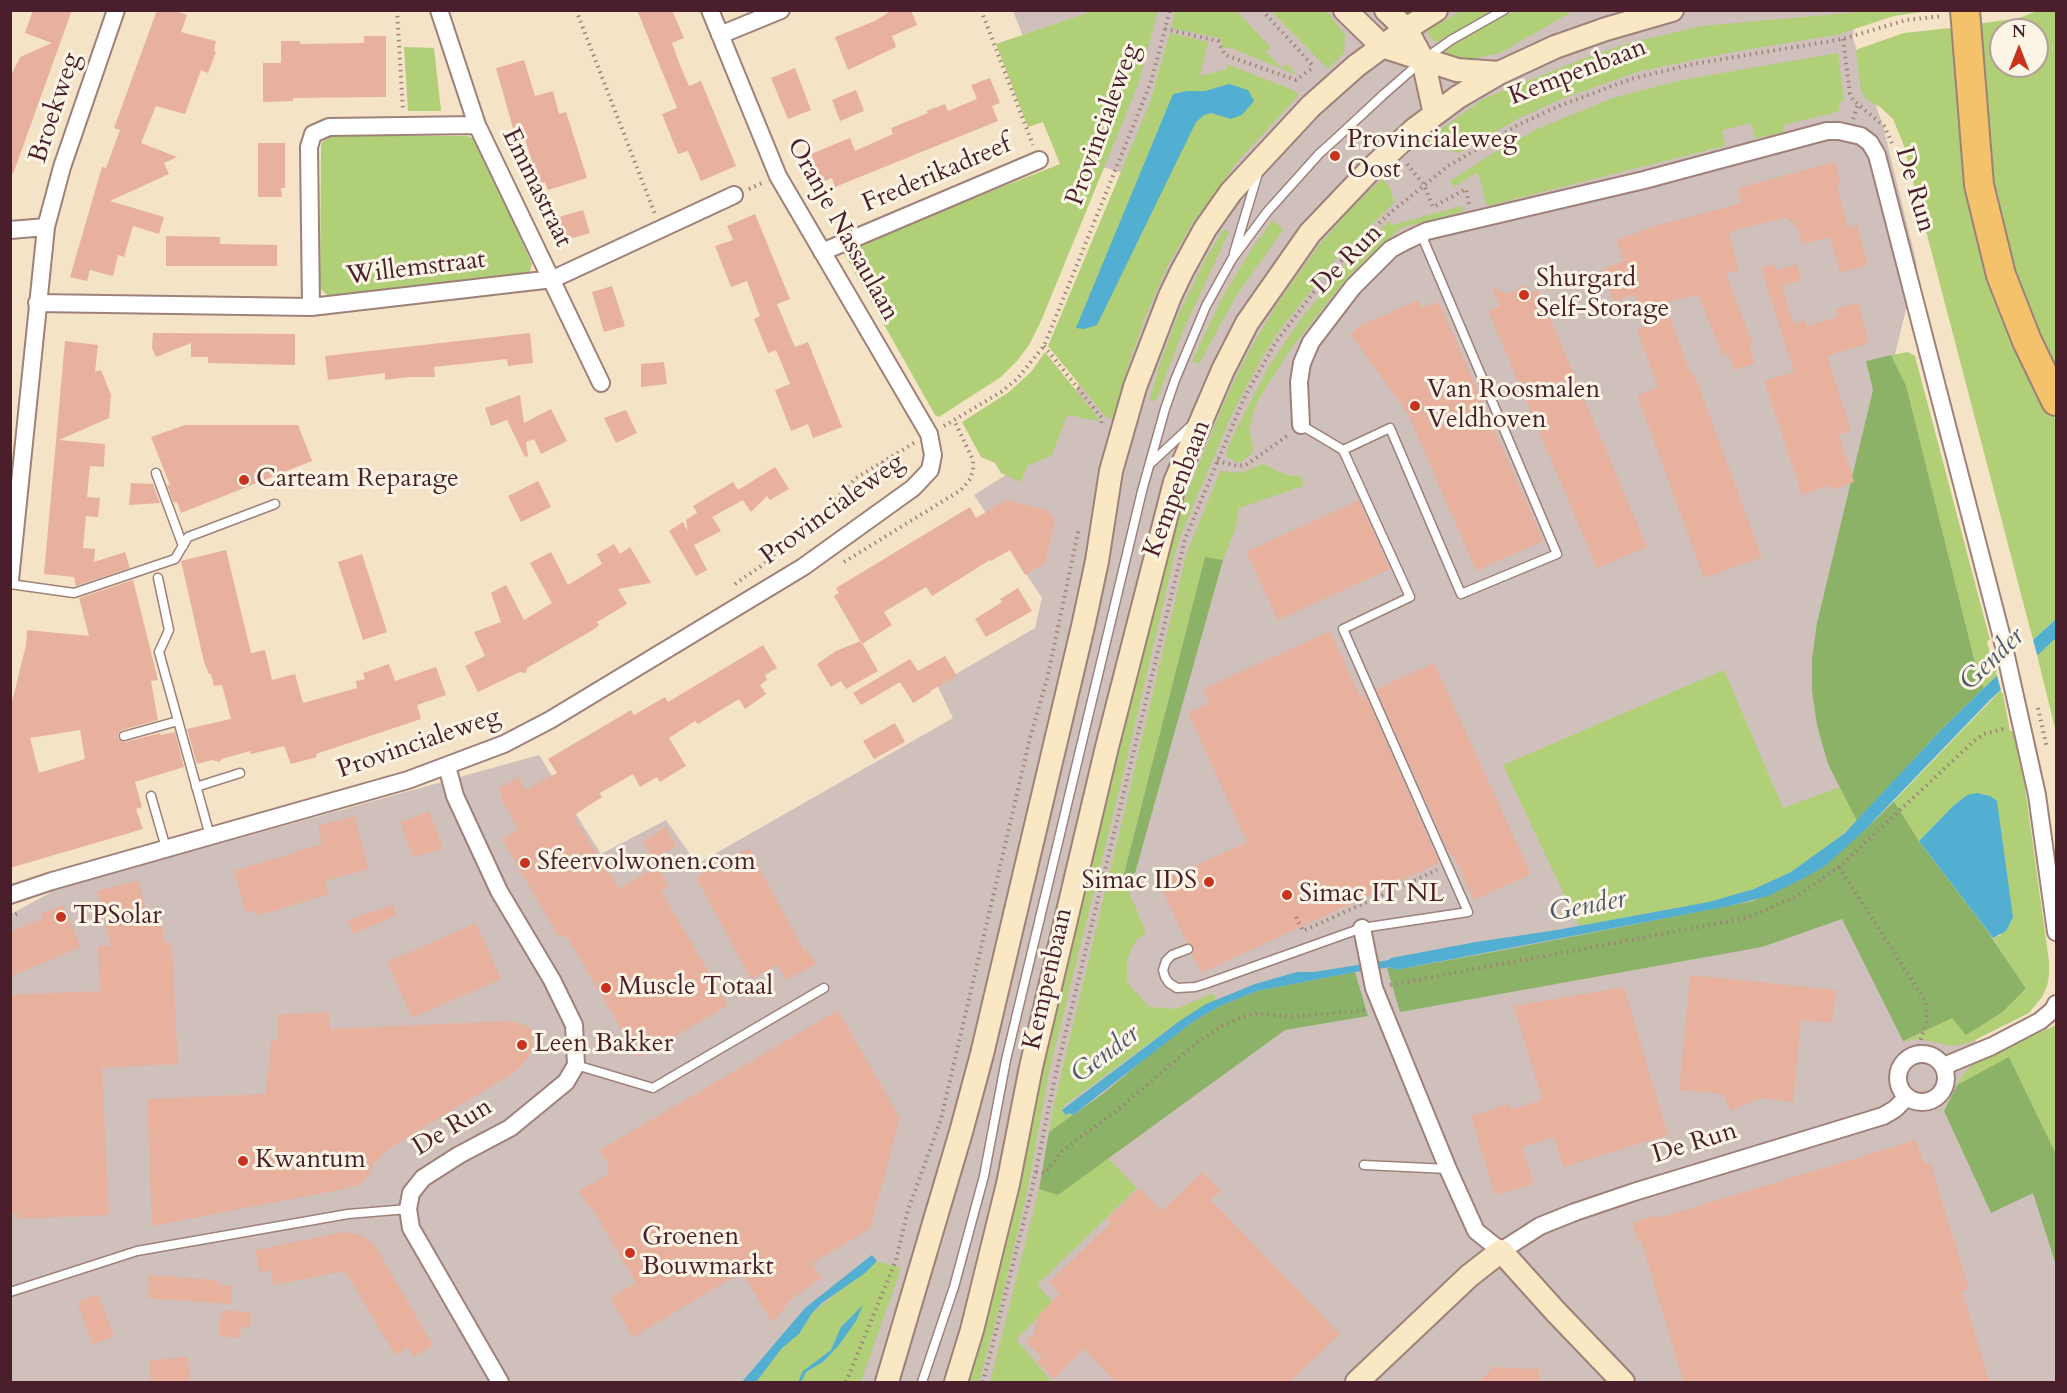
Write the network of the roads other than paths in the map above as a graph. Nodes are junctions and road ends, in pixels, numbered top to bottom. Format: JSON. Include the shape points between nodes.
{"nodes":[{"id":1,"x":116,"y":10,"type":"edge"},
{"id":2,"x":439,"y":10,"type":"edge"},
{"id":3,"x":710,"y":10,"type":"edge"},
{"id":4,"x":781,"y":10,"type":"edge"},
{"id":5,"x":1345,"y":10,"type":"edge"},
{"id":6,"x":1386,"y":10,"type":"edge"},
{"id":7,"x":1436,"y":10,"type":"edge"},
{"id":8,"x":1504,"y":10,"type":"edge"},
{"id":9,"x":1672,"y":10,"type":"edge"},
{"id":10,"x":1957,"y":16,"type":"edge"},
{"id":11,"x":1406,"y":29,"type":"junction"},
{"id":12,"x":720,"y":35,"type":"junction"},
{"id":13,"x":1382,"y":46,"type":"junction"},
{"id":14,"x":1423,"y":60,"type":"junction"},
{"id":15,"x":1499,"y":73,"type":"junction"},
{"id":16,"x":1435,"y":114,"type":"junction"},
{"id":17,"x":477,"y":125,"type":"junction"},
{"id":18,"x":1263,"y":155,"type":"junction"},
{"id":19,"x":1039,"y":160,"type":"road end"},
{"id":20,"x":734,"y":195,"type":"road end"},
{"id":21,"x":46,"y":227,"type":"junction"},
{"id":22,"x":10,"y":230,"type":"edge"},
{"id":23,"x":1421,"y":234,"type":"junction"},
{"id":24,"x":822,"y":252,"type":"junction"},
{"id":25,"x":1232,"y":259,"type":"junction"},
{"id":26,"x":553,"y":279,"type":"junction"},
{"id":27,"x":37,"y":303,"type":"junction"},
{"id":28,"x":311,"y":307,"type":"junction"},
{"id":29,"x":601,"y":382,"type":"dead end"},
{"id":30,"x":2056,"y":401,"type":"edge"},
{"id":31,"x":1204,"y":414,"type":"junction"},
{"id":32,"x":1301,"y":426,"type":"joint"},
{"id":33,"x":929,"y":434,"type":"joint"},
{"id":34,"x":1343,"y":450,"type":"junction"},
{"id":35,"x":1151,"y":463,"type":"junction"},
{"id":36,"x":156,"y":473,"type":"dead end"},
{"id":37,"x":275,"y":504,"type":"dead end"},
{"id":38,"x":183,"y":546,"type":"junction"},
{"id":39,"x":158,"y":578,"type":"dead end"},
{"id":40,"x":10,"y":582,"type":"edge"},
{"id":41,"x":178,"y":722,"type":"junction"},
{"id":42,"x":124,"y":736,"type":"dead end"},
{"id":43,"x":447,"y":766,"type":"junction"},
{"id":44,"x":240,"y":773,"type":"dead end"},
{"id":45,"x":196,"y":787,"type":"junction"},
{"id":46,"x":152,"y":796,"type":"dead end"},
{"id":47,"x":210,"y":836,"type":"junction"},
{"id":48,"x":166,"y":848,"type":"junction"},
{"id":49,"x":10,"y":895,"type":"edge"},
{"id":50,"x":1362,"y":928,"type":"junction"},
{"id":51,"x":2056,"y":932,"type":"edge"},
{"id":52,"x":1188,"y":949,"type":"dead end"},
{"id":53,"x":824,"y":988,"type":"dead end"},
{"id":54,"x":2056,"y":1004,"type":"edge"},
{"id":55,"x":576,"y":1065,"type":"junction"},
{"id":56,"x":1944,"y":1066,"type":"junction"},
{"id":57,"x":1906,"y":1097,"type":"junction"},
{"id":58,"x":1364,"y":1165,"type":"dead end"},
{"id":59,"x":1448,"y":1169,"type":"junction"},
{"id":60,"x":408,"y":1209,"type":"junction"},
{"id":61,"x":1501,"y":1251,"type":"junction"},
{"id":62,"x":10,"y":1293,"type":"edge"},
{"id":63,"x":500,"y":1383,"type":"edge"},
{"id":64,"x":887,"y":1383,"type":"edge"},
{"id":65,"x":922,"y":1383,"type":"edge"},
{"id":66,"x":956,"y":1383,"type":"edge"},
{"id":67,"x":1357,"y":1383,"type":"edge"},
{"id":68,"x":1623,"y":1383,"type":"edge"}],
"edges":[{"from":1,"to":21,"type":"street","name":"Broekweg","via":[[62,167]]},
{"from":2,"to":17,"type":"street","name":"Emmastraat"},
{"from":3,"to":12,"type":"street","name":"Oranje Nassaulaan"},
{"from":4,"to":12,"type":"street"},
{"from":5,"to":13,"type":"main road"},
{"from":6,"to":11,"type":"main road"},
{"from":7,"to":11,"type":"main road","name":"Kempenbaan"},
{"from":8,"to":14,"type":"lane","name":"Kempenbaan"},
{"from":9,"to":15,"type":"main road","name":"Kempenbaan","via":[[1555,47]]},
{"from":10,"to":30,"type":"highway","via":[[1979,185],[2001,275]]},
{"from":11,"to":13,"type":"main road","name":"Kempenbaan"},
{"from":11,"to":14,"type":"main road"},
{"from":12,"to":24,"type":"street","name":"Oranje Nassaulaan","via":[[778,176]]},
{"from":13,"to":14,"type":"main road"},
{"from":13,"to":18,"type":"main road","name":"Kempenbaan","bridge":true,"via":[[1311,106]]},
{"from":14,"to":15,"type":"main road","via":[[1457,70]]},
{"from":14,"to":16,"type":"main road"},
{"from":14,"to":25,"type":"lane","name":"Kempenbaan","bridge":true,"via":[[1319,154],[1267,212]]},
{"from":15,"to":16,"type":"main road","name":"Kempenbaan"},
{"from":16,"to":31,"type":"main road","name":"Kempenbaan","bridge":true,"via":[[1371,169],[1310,233],[1247,323]]},
{"from":17,"to":26,"type":"street","name":"Emmastraat"},
{"from":17,"to":28,"type":"street","via":[[329,127],[313,134],[309,147]]},
{"from":18,"to":25,"type":"lane","name":"Kempenbaan"},
{"from":18,"to":64,"type":"main road","name":"Kempenbaan","via":[[1205,229],[1182,271],[1135,387],[1111,471],[1079,645],[984,1042]]},
{"from":19,"to":24,"type":"street","name":"Frederikadreef"},
{"from":20,"to":26,"type":"street","name":"Willemstraat"},
{"from":21,"to":22,"type":"street"},
{"from":21,"to":27,"type":"street","name":"Broekweg"},
{"from":23,"to":32,"type":"street","name":"De Run","via":[[1391,249],[1353,287],[1311,342],[1299,382]]},
{"from":23,"to":34,"type":"lane","via":[[1557,554],[1461,594],[1390,429]]},
{"from":23,"to":51,"type":"street","name":"De Run","via":[[1718,162],[1827,131],[1861,136],[1870,143],[1877,155],[2002,638],[2037,795]]},
{"from":24,"to":33,"type":"street","name":"Oranje Nassaulaan"},
{"from":25,"to":35,"type":"lane","name":"Kempenbaan","via":[[1206,306],[1175,380]]},
{"from":26,"to":28,"type":"street","name":"Willemstraat"},
{"from":26,"to":29,"type":"street","name":"Emmastraat"},
{"from":27,"to":28,"type":"street","name":"Willemstraat"},
{"from":27,"to":40,"type":"street","name":"Broekweg"},
{"from":31,"to":35,"type":"lane","name":"Kempenbaan"},
{"from":31,"to":66,"type":"main road","name":"Kempenbaan","via":[[1175,482],[1133,641],[1031,1067],[1008,1184]]},
{"from":32,"to":34,"type":"lane"},
{"from":33,"to":43,"type":"street","name":"Provincialeweg","via":[[932,464],[923,478],[803,567],[550,720],[504,744]]},
{"from":34,"to":50,"type":"lane","via":[[1410,597],[1343,629],[1468,912]]},
{"from":35,"to":65,"type":"lane","name":"Kempenbaan","via":[[1006,1060],[984,1176],[954,1287]]},
{"from":36,"to":38,"type":"lane"},
{"from":37,"to":38,"type":"lane","via":[[188,537]]},
{"from":38,"to":40,"type":"lane","via":[[175,559],[74,593]]},
{"from":39,"to":41,"type":"lane","via":[[169,630],[159,652]]},
{"from":41,"to":42,"type":"lane"},
{"from":41,"to":45,"type":"lane"},
{"from":43,"to":47,"type":"street","name":"Provincialeweg"},
{"from":43,"to":55,"type":"street","via":[[455,796],[499,891],[574,1025]]},
{"from":44,"to":45,"type":"lane"},
{"from":45,"to":47,"type":"lane"},
{"from":46,"to":48,"type":"lane"},
{"from":47,"to":48,"type":"street","name":"Provincialeweg"},
{"from":48,"to":49,"type":"street","name":"Provincialeweg"},
{"from":50,"to":52,"type":"lane","via":[[1205,984],[1177,988],[1169,983],[1163,970],[1172,955]]},
{"from":50,"to":59,"type":"street","via":[[1373,984]]},
{"from":53,"to":55,"type":"lane","via":[[653,1088]]},
{"from":54,"to":56,"type":"street","via":[[2040,1021]]},
{"from":55,"to":60,"type":"street","name":"De Run","via":[[566,1082],[510,1128],[423,1178],[411,1193]]},
{"from":56,"to":57,"type":"street","via":[[1944,1088],[1937,1097],[1917,1102]]},
{"from":56,"to":57,"type":"street","via":[[1927,1054],[1904,1060],[1898,1072],[1898,1086]]},
{"from":57,"to":61,"type":"street","name":"De Run","via":[[1883,1116],[1575,1212],[1540,1226]]},
{"from":58,"to":59,"type":"lane"},
{"from":59,"to":61,"type":"street","via":[[1476,1231]]},
{"from":60,"to":62,"type":"lane","via":[[348,1214],[137,1251]]},
{"from":60,"to":63,"type":"street","via":[[411,1228]]},
{"from":61,"to":67,"type":"main road","name":"De Run","via":[[1461,1283]]},
{"from":61,"to":68,"type":"main road"}]}
